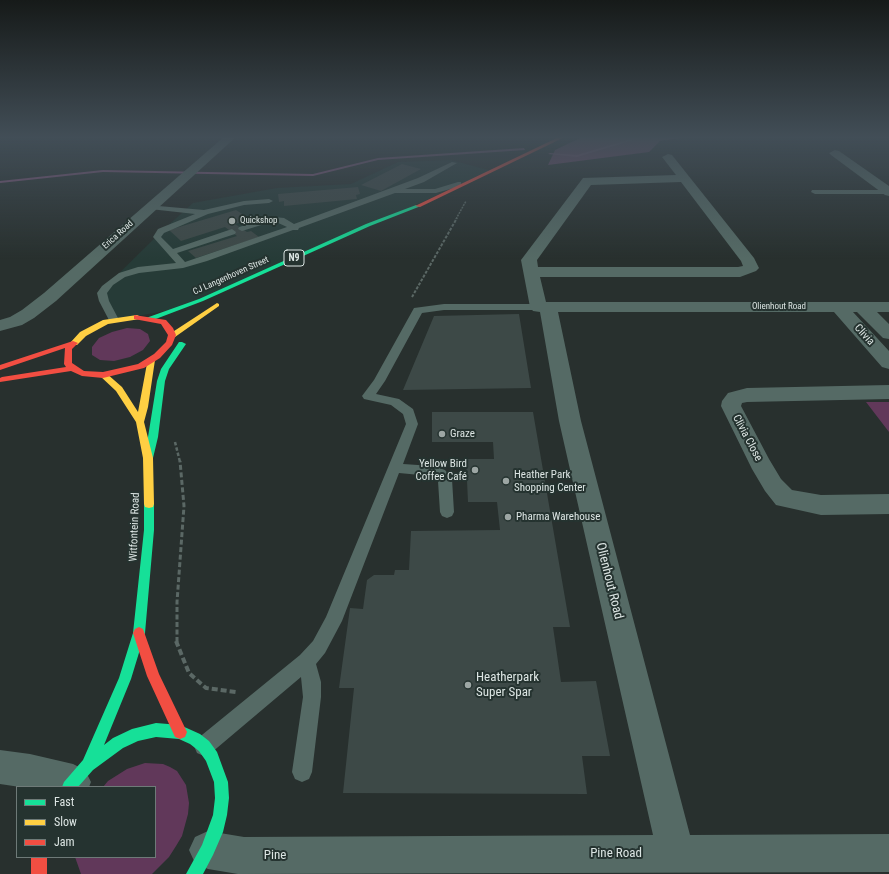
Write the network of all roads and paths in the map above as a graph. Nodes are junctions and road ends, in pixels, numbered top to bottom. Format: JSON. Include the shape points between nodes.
{"nodes":[{"id":1,"x":185,"y":177,"type":"edge"},
{"id":2,"x":428,"y":177,"type":"edge"},
{"id":3,"x":478,"y":177,"type":"edge"},
{"id":4,"x":480,"y":177,"type":"edge"},
{"id":5,"x":868,"y":177,"type":"edge"},
{"id":6,"x":684,"y":178,"type":"joint"},
{"id":7,"x":393,"y":191,"type":"junction"},
{"id":8,"x":815,"y":192,"type":"dead end"},
{"id":9,"x":888,"y":192,"type":"edge"},
{"id":10,"x":467,"y":199,"type":"dead end"},
{"id":11,"x":269,"y":201,"type":"dead end"},
{"id":12,"x":150,"y":207,"type":"junction"},
{"id":13,"x":408,"y":211,"type":"junction"},
{"id":14,"x":205,"y":212,"type":"junction"},
{"id":15,"x":295,"y":228,"type":"junction"},
{"id":16,"x":242,"y":229,"type":"dead end"},
{"id":17,"x":232,"y":232,"type":"dead end"},
{"id":18,"x":172,"y":252,"type":"junction"},
{"id":19,"x":183,"y":265,"type":"junction"},
{"id":20,"x":531,"y":272,"type":"junction"},
{"id":21,"x":242,"y":292,"type":"dead end"},
{"id":22,"x":409,"y":303,"type":"dead end"},
{"id":23,"x":543,"y":307,"type":"junction"},
{"id":24,"x":839,"y":307,"type":"junction"},
{"id":25,"x":862,"y":307,"type":"junction"},
{"id":26,"x":889,"y":307,"type":"edge"},
{"id":27,"x":150,"y":318,"type":"junction"},
{"id":28,"x":114,"y":320,"type":"junction"},
{"id":29,"x":0,"y":326,"type":"edge"},
{"id":30,"x":172,"y":334,"type":"junction"},
{"id":31,"x":889,"y":334,"type":"edge"},
{"id":32,"x":73,"y":343,"type":"junction"},
{"id":33,"x":151,"y":360,"type":"junction"},
{"id":34,"x":889,"y":363,"type":"edge"},
{"id":35,"x":0,"y":368,"type":"edge"},
{"id":36,"x":72,"y":368,"type":"junction"},
{"id":37,"x":103,"y":375,"type":"junction"},
{"id":38,"x":0,"y":381,"type":"edge"},
{"id":39,"x":889,"y":392,"type":"edge"},
{"id":40,"x":140,"y":422,"type":"junction"},
{"id":41,"x":173,"y":437,"type":"dead end"},
{"id":42,"x":148,"y":458,"type":"junction"},
{"id":43,"x":395,"y":468,"type":"junction"},
{"id":44,"x":889,"y":504,"type":"edge"},
{"id":45,"x":447,"y":512,"type":"dead end"},
{"id":46,"x":139,"y":633,"type":"junction"},
{"id":47,"x":306,"y":661,"type":"junction"},
{"id":48,"x":241,"y":689,"type":"dead end"},
{"id":49,"x":180,"y":732,"type":"junction"},
{"id":50,"x":204,"y":746,"type":"junction"},
{"id":51,"x":0,"y":768,"type":"edge"},
{"id":52,"x":302,"y":772,"type":"dead end"},
{"id":53,"x":77,"y":778,"type":"edge"},
{"id":54,"x":889,"y":853,"type":"edge"},
{"id":55,"x":676,"y":854,"type":"junction"},
{"id":56,"x":343,"y":856,"type":"joint"},
{"id":57,"x":39,"y":858,"type":"edge"},
{"id":58,"x":201,"y":862,"type":"edge"},
{"id":59,"x":39,"y":874,"type":"edge"}],
"edges":[{"from":1,"to":12,"type":"street","name":"Erica Road"},
{"from":2,"to":7,"type":"lane"},
{"from":3,"to":7,"type":"lane","via":[[436,191]]},
{"from":4,"to":13,"type":"main road","name":"CJ Langenhoven Street","number":"N9"},
{"from":5,"to":9,"type":"street"},
{"from":6,"to":20,"type":"street","via":[[586,181],[530,258]]},
{"from":6,"to":20,"type":"street","via":[[749,261],[751,268],[740,272]]},
{"from":7,"to":15,"type":"lane"},
{"from":8,"to":9,"type":"lane"},
{"from":10,"to":22,"type":"path"},
{"from":11,"to":14,"type":"lane","via":[[244,203]]},
{"from":12,"to":14,"type":"lane"},
{"from":12,"to":29,"type":"street","name":"Erica Road","via":[[38,307],[16,321]]},
{"from":13,"to":21,"type":"main road","name":"CJ Langenhoven Street","number":"N9","via":[[396,221]]},
{"from":13,"to":27,"type":"main road","name":"CJ Langenhoven Street","number":"N9","via":[[368,225],[197,302]]},
{"from":14,"to":18,"type":"lane","via":[[159,232],[158,237]]},
{"from":15,"to":16,"type":"lane","via":[[274,219]]},
{"from":15,"to":19,"type":"lane"},
{"from":17,"to":18,"type":"lane"},
{"from":18,"to":19,"type":"lane"},
{"from":19,"to":28,"type":"lane","via":[[138,270],[110,282],[102,296]]},
{"from":20,"to":23,"type":"street"},
{"from":23,"to":24,"type":"street","name":"Olienhout Road"},
{"from":23,"to":43,"type":"lane","via":[[418,310],[368,396],[395,402],[409,412],[412,424]]},
{"from":23,"to":55,"type":"street","name":"Olienhout Road"},
{"from":24,"to":25,"type":"street","name":"Olienhout Road"},
{"from":24,"to":34,"type":"street","name":"Clivia"},
{"from":25,"to":26,"type":"street","name":"Olienhout Road"},
{"from":25,"to":31,"type":"street","name":"Clivia"},
{"from":27,"to":28,"type":"main road","number":"N9"},
{"from":27,"to":30,"type":"main road","number":"N9","via":[[163,322]]},
{"from":28,"to":32,"type":"main road","number":"N9","via":[[90,330]]},
{"from":30,"to":33,"type":"main road","via":[[166,347]]},
{"from":30,"to":42,"type":"main road","name":"CJ Langenhoven Street","via":[[226,303],[190,335],[171,359],[161,381]]},
{"from":32,"to":35,"type":"main road","number":"N9"},
{"from":32,"to":36,"type":"main road","via":[[67,354],[68,364]]},
{"from":33,"to":37,"type":"main road","via":[[129,370]]},
{"from":33,"to":40,"type":"main road","name":"Witfontein Road"},
{"from":36,"to":37,"type":"main road","via":[[88,374]]},
{"from":36,"to":38,"type":"main road"},
{"from":37,"to":40,"type":"main road","name":"Witfontein Road","via":[[119,389]]},
{"from":39,"to":44,"type":"street","name":"Clivia Close","via":[[747,395],[735,398],[731,406],[760,463],[773,485],[785,498],[822,505]]},
{"from":40,"to":42,"type":"main road","name":"Witfontein Road"},
{"from":41,"to":48,"type":"path","via":[[179,456],[184,506],[176,640],[189,673],[206,688],[236,692]]},
{"from":42,"to":46,"type":"main road","name":"Witfontein Road","via":[[149,530]]},
{"from":43,"to":45,"type":"lane","via":[[433,471],[440,474],[445,479]]},
{"from":43,"to":47,"type":"lane","via":[[333,621],[319,647]]},
{"from":46,"to":49,"type":"main road","name":"Witfontein Road","via":[[153,676]]},
{"from":46,"to":53,"type":"main road","name":"Witfontein Road","via":[[125,679]]},
{"from":47,"to":50,"type":"lane"},
{"from":47,"to":52,"type":"lane","via":[[312,682],[312,697]]},
{"from":49,"to":50,"type":"main road"},
{"from":49,"to":53,"type":"main road","via":[[156,730],[137,734],[118,743]]},
{"from":50,"to":58,"type":"main road","via":[[217,768],[222,798],[220,815]]},
{"from":51,"to":53,"type":"street"},
{"from":54,"to":55,"type":"street","name":"Pine Road"},
{"from":55,"to":56,"type":"street","name":"Pine Road"},
{"from":56,"to":58,"type":"street","name":"Pine","via":[[244,856]]},
{"from":57,"to":59,"type":"main road"}]}
